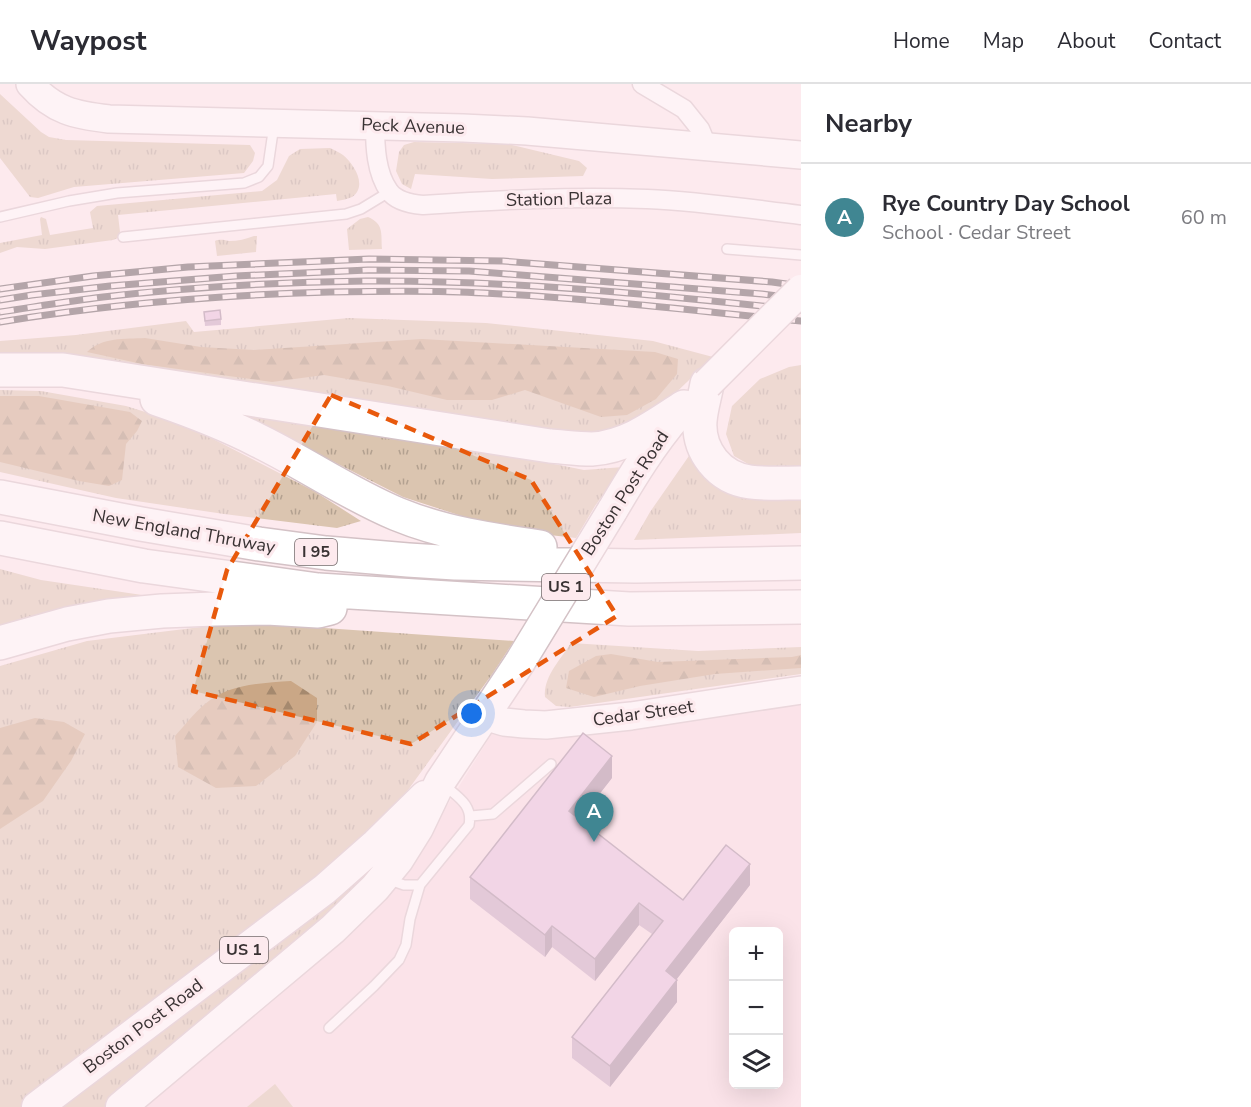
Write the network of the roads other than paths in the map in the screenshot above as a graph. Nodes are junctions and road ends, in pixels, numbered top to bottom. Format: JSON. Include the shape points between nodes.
{"nodes":[{"id":1,"x":642,"y":84,"type":"edge"},
{"id":2,"x":32,"y":85,"type":"edge"},
{"id":3,"x":274,"y":123,"type":"junction"},
{"id":4,"x":375,"y":125,"type":"junction"},
{"id":5,"x":707,"y":146,"type":"junction"},
{"id":6,"x":801,"y":155,"type":"edge"},
{"id":7,"x":389,"y":192,"type":"junction"},
{"id":8,"x":801,"y":215,"type":"edge"},
{"id":9,"x":0,"y":217,"type":"edge"},
{"id":10,"x":123,"y":237,"type":"dead end"},
{"id":11,"x":727,"y":249,"type":"dead end"},
{"id":12,"x":801,"y":255,"type":"edge"},
{"id":13,"x":801,"y":290,"type":"edge"},
{"id":14,"x":1,"y":370,"type":"edge"},
{"id":15,"x":707,"y":384,"type":"junction"},
{"id":16,"x":684,"y":407,"type":"junction"},
{"id":17,"x":801,"y":483,"type":"edge"},
{"id":18,"x":0,"y":497,"type":"edge"},
{"id":19,"x":0,"y":538,"type":"edge"},
{"id":20,"x":801,"y":563,"type":"edge"},
{"id":21,"x":636,"y":566,"type":"junction"},
{"id":22,"x":375,"y":595,"type":"junction"},
{"id":23,"x":801,"y":607,"type":"edge"},
{"id":24,"x":0,"y":643,"type":"edge"},
{"id":25,"x":801,"y":690,"type":"edge"},
{"id":26,"x":484,"y":716,"type":"junction"},
{"id":27,"x":551,"y":764,"type":"dead end"},
{"id":28,"x":440,"y":782,"type":"junction"},
{"id":29,"x":471,"y":816,"type":"junction"},
{"id":30,"x":383,"y":878,"type":"junction"},
{"id":31,"x":420,"y":885,"type":"junction"},
{"id":32,"x":329,"y":1028,"type":"dead end"},
{"id":33,"x":37,"y":1107,"type":"edge"},
{"id":34,"x":121,"y":1107,"type":"edge"}],
"edges":[{"from":1,"to":5,"type":"street","via":[[684,109],[700,129]]},
{"from":2,"to":3,"type":"street","name":"Peck Avenue","via":[[52,104],[85,116]]},
{"from":3,"to":4,"type":"street","name":"Peck Avenue"},
{"from":3,"to":9,"type":"lane","via":[[267,166],[259,177],[244,183],[117,193]]},
{"from":4,"to":5,"type":"street","name":"Peck Avenue","via":[[527,131]]},
{"from":4,"to":7,"type":"street","via":[[375,147]]},
{"from":5,"to":6,"type":"street","name":"Peck Avenue"},
{"from":7,"to":8,"type":"street","name":"Station Plaza","via":[[410,204],[423,205],[631,198]]},
{"from":7,"to":10,"type":"lane","via":[[346,214]]},
{"from":11,"to":12,"type":"lane"},
{"from":13,"to":15,"type":"main road","name":"Boston Post Road","number":"US 1","bridge":true},
{"from":14,"to":16,"type":"highway","via":[[63,370],[572,448],[609,447],[630,440]]},
{"from":14,"to":21,"type":"highway","via":[[63,379],[170,403],[258,440],[356,494],[439,528]]},
{"from":15,"to":16,"type":"main road","name":"Boston Post Road","number":"US 1"},
{"from":15,"to":17,"type":"highway","via":[[700,433],[714,464],[749,482]]},
{"from":16,"to":26,"type":"main road","name":"Boston Post Road","number":"US 1","bridge":true,"via":[[642,460]]},
{"from":18,"to":21,"type":"highway","name":"New England Thruway","number":"I 95","via":[[207,536],[326,553],[455,563]]},
{"from":19,"to":22,"type":"highway","name":"New England Thruway","number":"I 95","via":[[213,576]]},
{"from":20,"to":21,"type":"highway","name":"New England Thruway","number":"I 95"},
{"from":22,"to":23,"type":"highway","name":"New England Thruway","number":"I 95","via":[[629,609]]},
{"from":22,"to":24,"type":"highway","via":[[318,611],[215,609],[109,616]]},
{"from":25,"to":26,"type":"street","name":"Cedar Street","via":[[631,716],[546,724],[504,722]]},
{"from":26,"to":28,"type":"main road","name":"Boston Post Road","number":"US 1"},
{"from":27,"to":29,"type":"lane","via":[[493,814]]},
{"from":28,"to":29,"type":"lane","via":[[466,805]]},
{"from":28,"to":30,"type":"main road","name":"Boston Post Road","number":"US 1","via":[[418,828]]},
{"from":28,"to":33,"type":"main road","name":"Boston Post Road","number":"US 1","via":[[325,889]]},
{"from":29,"to":31,"type":"lane","via":[[469,825]]},
{"from":30,"to":31,"type":"lane"},
{"from":30,"to":34,"type":"main road","name":"Boston Post Road","number":"US 1","via":[[325,936]]},
{"from":31,"to":32,"type":"lane","via":[[399,960]]}]}
